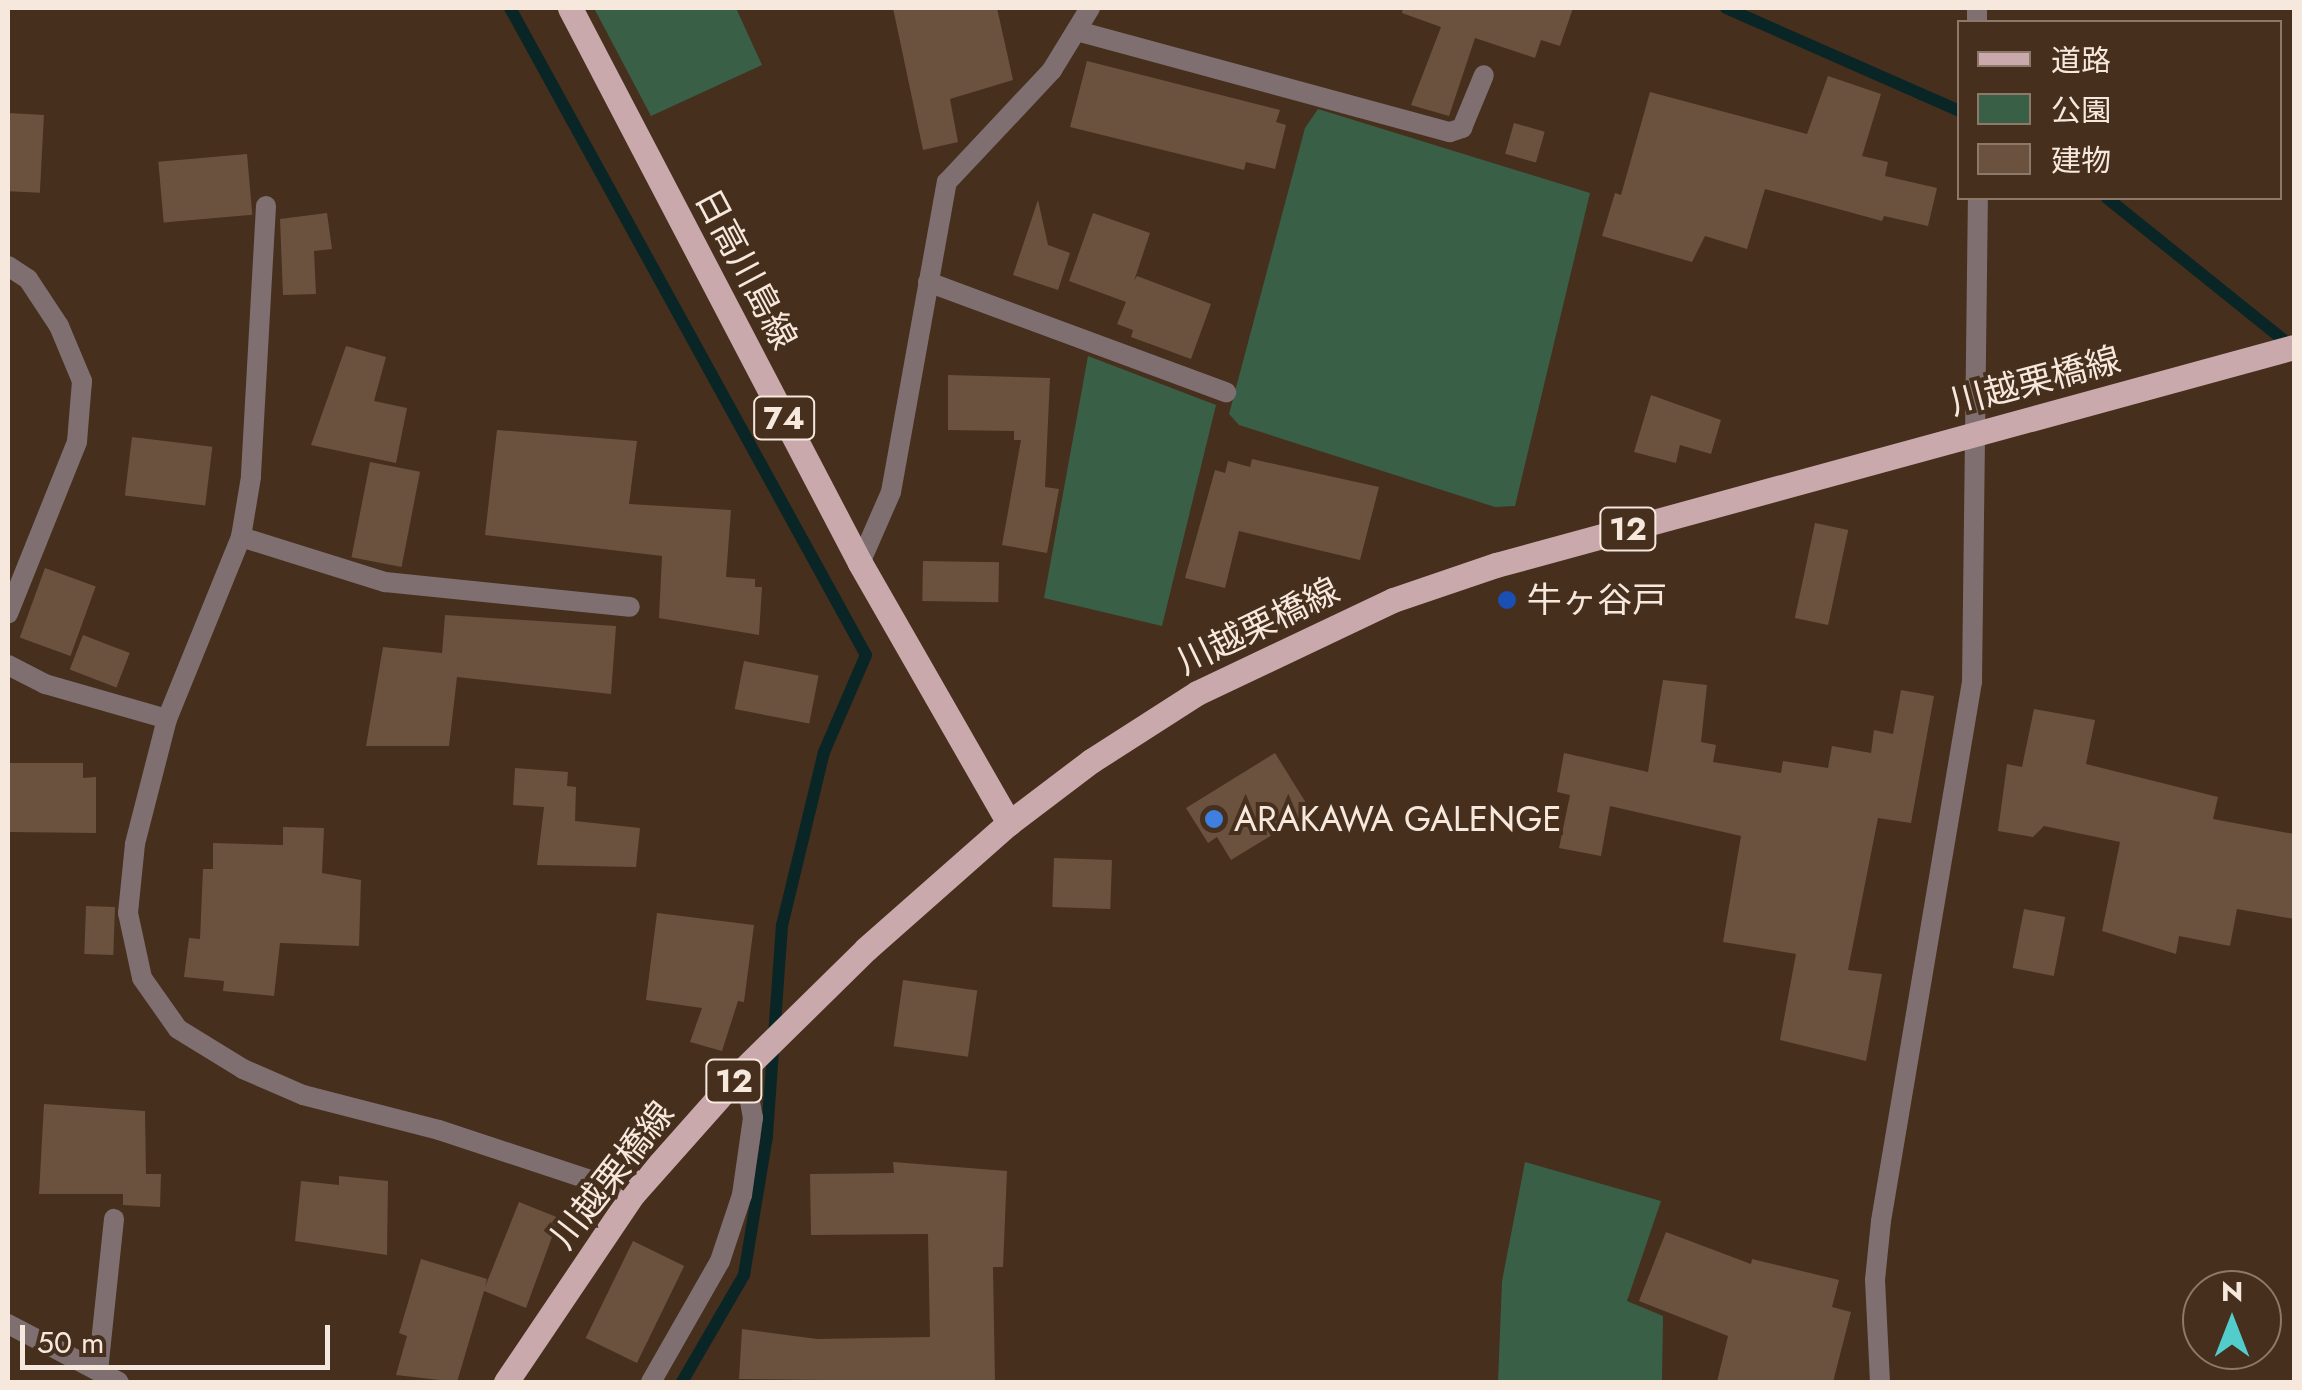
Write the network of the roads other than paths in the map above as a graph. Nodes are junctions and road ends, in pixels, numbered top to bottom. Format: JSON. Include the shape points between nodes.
{"nodes":[{"id":1,"x":570,"y":8,"type":"edge"},
{"id":2,"x":1090,"y":8,"type":"edge"},
{"id":3,"x":1076,"y":31,"type":"junction"},
{"id":4,"x":1484,"y":75,"type":"dead end"},
{"id":5,"x":1978,"y":200,"type":"edge"},
{"id":6,"x":266,"y":206,"type":"dead end"},
{"id":7,"x":8,"y":266,"type":"edge"},
{"id":8,"x":928,"y":282,"type":"junction"},
{"id":9,"x":2294,"y":347,"type":"edge"},
{"id":10,"x":1226,"y":392,"type":"dead end"},
{"id":11,"x":1980,"y":433,"type":"junction"},
{"id":12,"x":241,"y":537,"type":"junction"},
{"id":13,"x":860,"y":563,"type":"junction"},
{"id":14,"x":630,"y":607,"type":"dead end"},
{"id":15,"x":8,"y":614,"type":"edge"},
{"id":16,"x":8,"y":665,"type":"edge"},
{"id":17,"x":167,"y":720,"type":"junction"},
{"id":18,"x":1010,"y":823,"type":"junction"},
{"id":19,"x":744,"y":1069,"type":"junction"},
{"id":20,"x":634,"y":1194,"type":"junction"},
{"id":21,"x":114,"y":1219,"type":"dead end"},
{"id":22,"x":8,"y":1324,"type":"edge"},
{"id":23,"x":98,"y":1371,"type":"junction"},
{"id":24,"x":119,"y":1382,"type":"edge"},
{"id":25,"x":506,"y":1382,"type":"edge"},
{"id":26,"x":651,"y":1382,"type":"edge"},
{"id":27,"x":1880,"y":1382,"type":"edge"}],
"edges":[{"from":1,"to":13,"type":"main road","name":"日高川島線","number":"74"},
{"from":2,"to":3,"type":"street"},
{"from":3,"to":4,"type":"street","via":[[1450,132],[1462,128]]},
{"from":3,"to":8,"type":"street","via":[[1052,70],[947,182]]},
{"from":5,"to":11,"type":"street"},
{"from":6,"to":12,"type":"street","via":[[251,477]]},
{"from":7,"to":15,"type":"street","via":[[28,279],[59,326],[82,381],[77,442]]},
{"from":8,"to":10,"type":"street"},
{"from":8,"to":13,"type":"street","via":[[891,492]]},
{"from":9,"to":11,"type":"main road","name":"川越栗橋線","number":"12"},
{"from":11,"to":18,"type":"main road","name":"川越栗橋線","number":"12","via":[[1393,600],[1198,693],[1090,761]]},
{"from":11,"to":27,"type":"street","via":[[1972,682],[1881,1221],[1875,1280]]},
{"from":12,"to":14,"type":"street","via":[[385,582]]},
{"from":12,"to":17,"type":"street"},
{"from":13,"to":18,"type":"main road","name":"日高川島線","number":"74"},
{"from":16,"to":17,"type":"street","via":[[45,684]]},
{"from":17,"to":20,"type":"street","via":[[136,844],[128,913],[142,978],[178,1028],[243,1069],[303,1095],[439,1130]]},
{"from":18,"to":19,"type":"main road","name":"川越栗橋線","number":"12","via":[[866,949]]},
{"from":19,"to":20,"type":"main road","name":"川越栗橋線","number":"12"},
{"from":19,"to":26,"type":"street","via":[[752,1118],[742,1195],[720,1260]]},
{"from":20,"to":25,"type":"main road","name":"川越栗橋線","number":"12"},
{"from":21,"to":23,"type":"street"},
{"from":22,"to":23,"type":"street"},
{"from":23,"to":24,"type":"street"}]}
